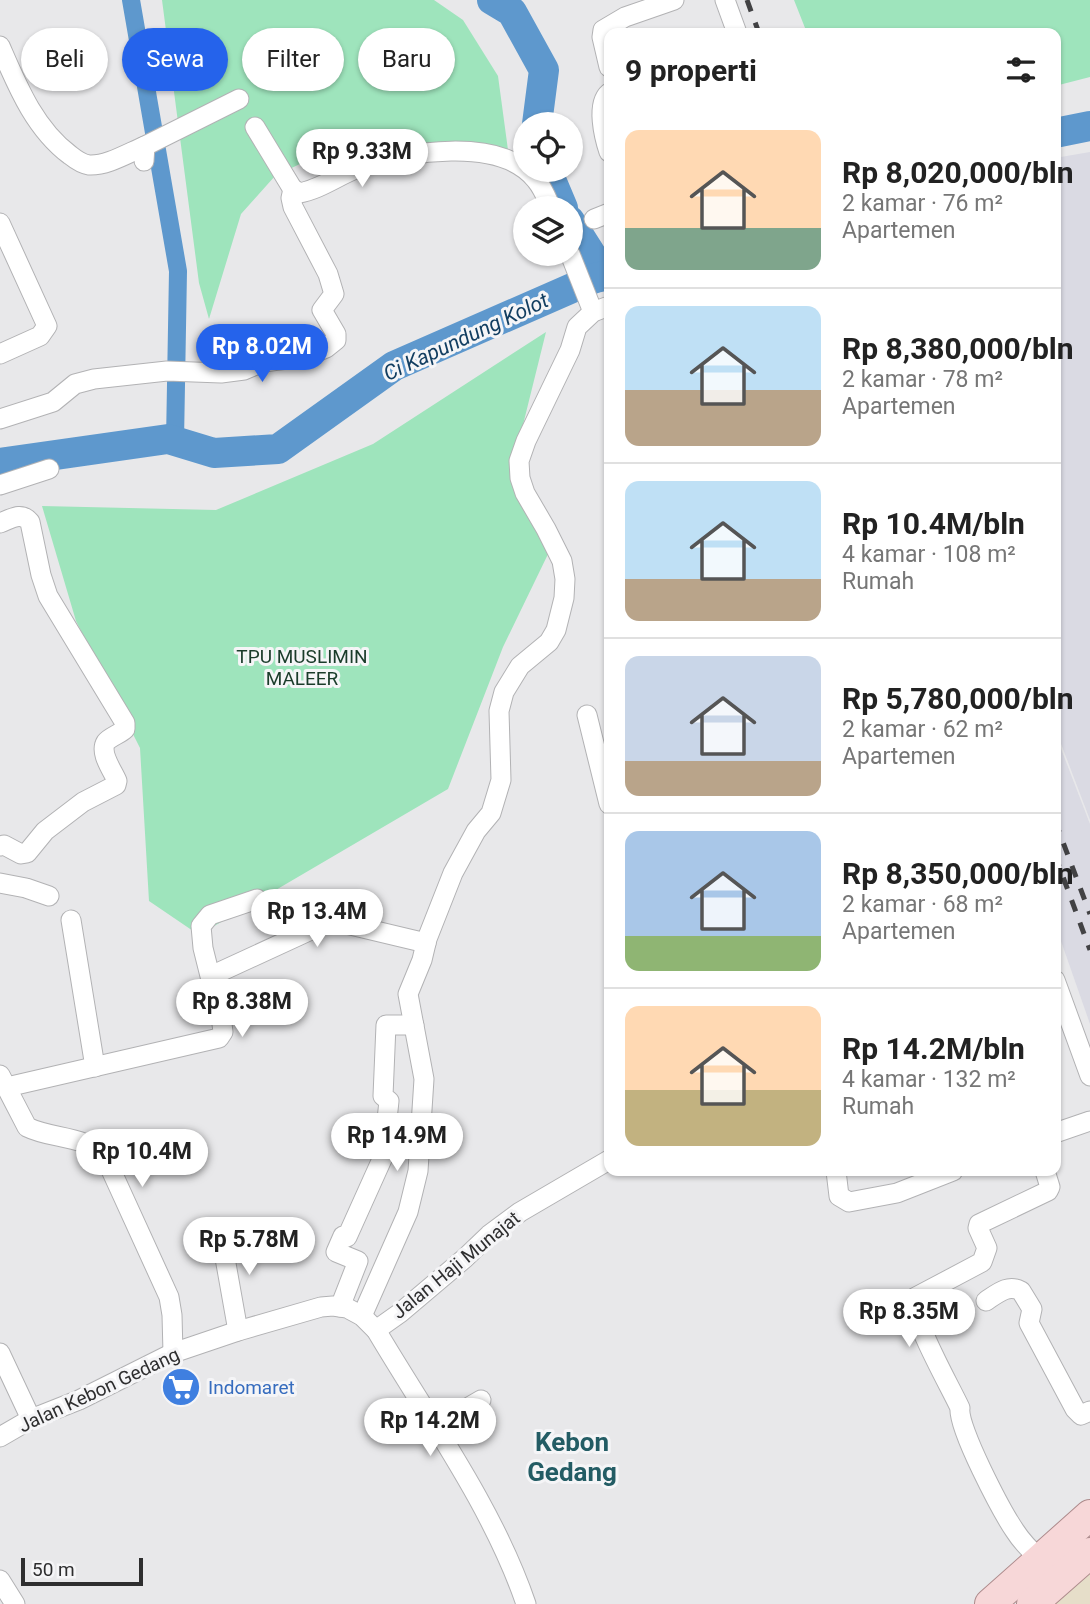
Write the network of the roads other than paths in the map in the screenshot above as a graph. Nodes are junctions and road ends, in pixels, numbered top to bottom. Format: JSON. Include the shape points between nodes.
{"nodes":[{"id":1,"x":674,"y":0,"type":"edge"},
{"id":2,"x":725,"y":0,"type":"edge"},
{"id":3,"x":606,"y":28,"type":"edge"},
{"id":4,"x":735,"y":28,"type":"edge"},
{"id":5,"x":0,"y":46,"type":"edge"},
{"id":6,"x":604,"y":97,"type":"edge"},
{"id":7,"x":239,"y":99,"type":"dead end"},
{"id":8,"x":604,"y":123,"type":"edge"},
{"id":9,"x":255,"y":127,"type":"dead end"},
{"id":10,"x":293,"y":189,"type":"junction"},
{"id":11,"x":545,"y":196,"type":"edge"},
{"id":12,"x":3,"y":235,"type":"edge"},
{"id":13,"x":575,"y":266,"type":"edge"},
{"id":14,"x":597,"y":308,"type":"edge"},
{"id":15,"x":0,"y":354,"type":"edge"},
{"id":16,"x":0,"y":419,"type":"edge"},
{"id":17,"x":49,"y":470,"type":"dead end"},
{"id":18,"x":0,"y":485,"type":"edge"},
{"id":19,"x":0,"y":523,"type":"edge"},
{"id":20,"x":587,"y":715,"type":"dead end"},
{"id":21,"x":604,"y":784,"type":"edge"},
{"id":22,"x":0,"y":846,"type":"edge"},
{"id":23,"x":0,"y":883,"type":"edge"},
{"id":24,"x":49,"y":896,"type":"dead end"},
{"id":25,"x":257,"y":899,"type":"dead end"},
{"id":26,"x":71,"y":920,"type":"dead end"},
{"id":27,"x":426,"y":943,"type":"junction"},
{"id":28,"x":211,"y":976,"type":"junction"},
{"id":29,"x":1061,"y":996,"type":"edge"},
{"id":30,"x":414,"y":1025,"type":"junction"},
{"id":31,"x":95,"y":1067,"type":"junction"},
{"id":32,"x":1090,"y":1076,"type":"edge"},
{"id":33,"x":3,"y":1081,"type":"edge"},
{"id":34,"x":1090,"y":1121,"type":"edge"},
{"id":35,"x":1061,"y":1131,"type":"edge"},
{"id":36,"x":604,"y":1163,"type":"edge"},
{"id":37,"x":940,"y":1176,"type":"edge"},
{"id":38,"x":1047,"y":1176,"type":"edge"},
{"id":39,"x":837,"y":1178,"type":"edge"},
{"id":40,"x":220,"y":1230,"type":"dead end"},
{"id":41,"x":986,"y":1301,"type":"dead end"},
{"id":42,"x":340,"y":1307,"type":"junction"},
{"id":43,"x":362,"y":1316,"type":"junction"},
{"id":44,"x":376,"y":1330,"type":"junction"},
{"id":45,"x":238,"y":1331,"type":"junction"},
{"id":46,"x":0,"y":1353,"type":"edge"},
{"id":47,"x":173,"y":1353,"type":"junction"},
{"id":48,"x":481,"y":1400,"type":"dead end"},
{"id":49,"x":1090,"y":1411,"type":"edge"},
{"id":50,"x":31,"y":1419,"type":"junction"},
{"id":51,"x":439,"y":1433,"type":"junction"},
{"id":52,"x":0,"y":1437,"type":"edge"},
{"id":53,"x":1090,"y":1515,"type":"edge"},
{"id":54,"x":1090,"y":1534,"type":"edge"},
{"id":55,"x":1090,"y":1553,"type":"edge"},
{"id":56,"x":1040,"y":1559,"type":"junction"},
{"id":57,"x":0,"y":1580,"type":"edge"},
{"id":58,"x":15,"y":1604,"type":"edge"},
{"id":59,"x":526,"y":1604,"type":"edge"},
{"id":60,"x":990,"y":1604,"type":"edge"},
{"id":61,"x":1011,"y":1604,"type":"edge"},
{"id":62,"x":1032,"y":1604,"type":"edge"}],
"edges":[{"from":1,"to":3,"type":"street"},
{"from":2,"to":4,"type":"street"},
{"from":5,"to":7,"type":"street","via":[[48,135],[88,165],[146,150]]},
{"from":6,"to":8,"type":"street"},
{"from":9,"to":10,"type":"street"},
{"from":10,"to":11,"type":"street","via":[[302,193],[385,162],[469,150],[506,158],[538,182]]},
{"from":10,"to":16,"type":"street","via":[[293,206],[334,294],[323,310],[336,340],[304,357],[232,372],[167,370],[94,379],[75,384],[53,402]]},
{"from":12,"to":15,"type":"street","via":[[47,326],[40,336]]},
{"from":13,"to":14,"type":"street"},
{"from":14,"to":27,"type":"street","via":[[577,327],[519,461],[525,493],[562,561],[562,606],[549,642],[520,666],[504,692],[499,711],[501,780],[490,816],[476,831],[453,873]]},
{"from":17,"to":18,"type":"street"},
{"from":19,"to":22,"type":"street","via":[[20,515],[30,522],[48,596],[125,729],[104,748],[116,785],[45,831],[24,855]]},
{"from":20,"to":21,"type":"street"},
{"from":23,"to":24,"type":"street"},
{"from":25,"to":28,"type":"street","via":[[203,921],[203,948]]},
{"from":26,"to":31,"type":"street"},
{"from":27,"to":28,"type":"street","via":[[326,923]]},
{"from":27,"to":30,"type":"street","via":[[408,994]]},
{"from":28,"to":31,"type":"street","via":[[222,1024],[219,1038]]},
{"from":29,"to":32,"type":"street"},
{"from":30,"to":42,"type":"street","via":[[386,1026],[383,1096],[389,1101],[383,1157],[336,1252],[358,1261]]},
{"from":30,"to":43,"type":"street","via":[[424,1079],[418,1171],[403,1225]]},
{"from":31,"to":33,"type":"street"},
{"from":33,"to":47,"type":"street","via":[[29,1129],[86,1143],[106,1160],[169,1297]]},
{"from":34,"to":35,"type":"street"},
{"from":36,"to":44,"type":"street","name":"Jalan Haji Munajat","via":[[520,1212]]},
{"from":37,"to":39,"type":"street","via":[[857,1202],[841,1198]]},
{"from":38,"to":56,"type":"street","via":[[1048,1191],[979,1224],[987,1248],[982,1262],[914,1298],[913,1303],[979,1461],[1016,1533]]},
{"from":40,"to":45,"type":"street"},
{"from":41,"to":49,"type":"street","via":[[1004,1289],[1021,1291],[1032,1309],[1029,1323],[1074,1409],[1081,1415]]},
{"from":42,"to":43,"type":"street","name":"Jalan Kebon Gedang"},
{"from":42,"to":45,"type":"street","name":"Jalan Kebon Gedang","via":[[321,1307]]},
{"from":43,"to":44,"type":"street","name":"Jalan Kebon Gedang"},
{"from":44,"to":51,"type":"street","name":"Jalan Kebon Gedang"},
{"from":45,"to":47,"type":"street","name":"Jalan Kebon Gedang"},
{"from":46,"to":50,"type":"street"},
{"from":47,"to":50,"type":"street","name":"Jalan Kebon Gedang"},
{"from":48,"to":51,"type":"street"},
{"from":50,"to":52,"type":"street","name":"Jalan Kebon Gedang"},
{"from":51,"to":59,"type":"street","name":"Jalan Kebon Gedang","via":[[490,1522]]},
{"from":53,"to":56,"type":"main road"},
{"from":54,"to":61,"type":"main road"},
{"from":55,"to":62,"type":"main road"},
{"from":56,"to":60,"type":"main road"},
{"from":57,"to":58,"type":"street"}]}
